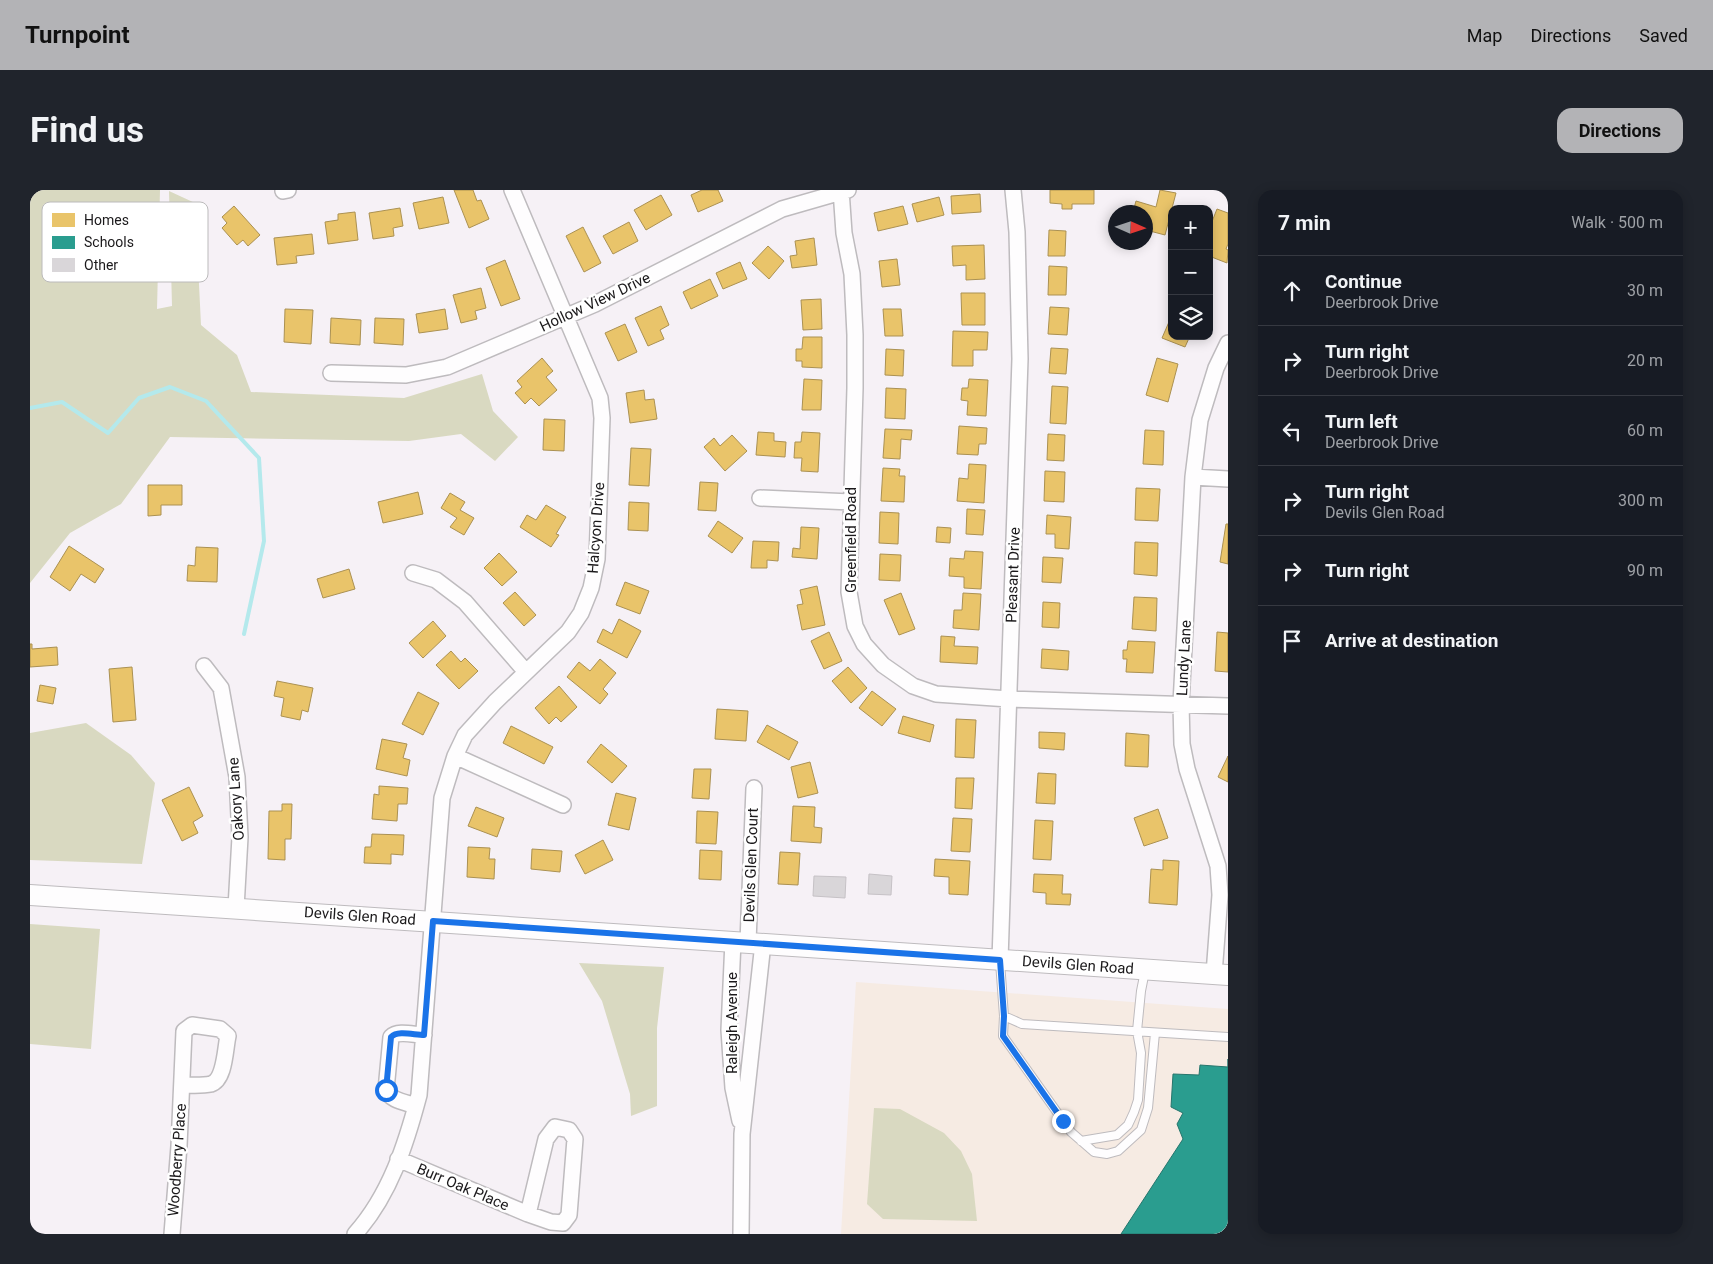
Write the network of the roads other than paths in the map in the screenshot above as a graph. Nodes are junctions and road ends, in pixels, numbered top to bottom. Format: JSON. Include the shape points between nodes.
{"nodes":[{"id":1,"x":512,"y":190,"type":"edge"},
{"id":2,"x":1013,"y":190,"type":"edge"},
{"id":3,"x":844,"y":191,"type":"edge"},
{"id":4,"x":566,"y":317,"type":"junction"},
{"id":5,"x":1228,"y":344,"type":"edge"},
{"id":6,"x":331,"y":373,"type":"dead end"},
{"id":7,"x":1192,"y":477,"type":"junction"},
{"id":8,"x":1228,"y":479,"type":"edge"},
{"id":9,"x":760,"y":498,"type":"dead end"},
{"id":10,"x":851,"y":502,"type":"junction"},
{"id":11,"x":413,"y":573,"type":"dead end"},
{"id":12,"x":204,"y":666,"type":"dead end"},
{"id":13,"x":526,"y":672,"type":"junction"},
{"id":14,"x":1009,"y":699,"type":"junction"},
{"id":15,"x":1181,"y":704,"type":"junction"},
{"id":16,"x":1228,"y":706,"type":"edge"},
{"id":17,"x":455,"y":756,"type":"junction"},
{"id":18,"x":754,"y":788,"type":"dead end"},
{"id":19,"x":563,"y":805,"type":"dead end"},
{"id":20,"x":30,"y":895,"type":"edge"},
{"id":21,"x":236,"y":908,"type":"junction"},
{"id":22,"x":433,"y":921,"type":"junction"},
{"id":23,"x":748,"y":942,"type":"junction"},
{"id":24,"x":1000,"y":960,"type":"junction"},
{"id":25,"x":1146,"y":969,"type":"junction"},
{"id":26,"x":1221,"y":974,"type":"edge"},
{"id":27,"x":1004,"y":1016,"type":"junction"},
{"id":28,"x":1137,"y":1032,"type":"junction"},
{"id":29,"x":1155,"y":1033,"type":"junction"},
{"id":30,"x":424,"y":1035,"type":"junction"},
{"id":31,"x":1228,"y":1038,"type":"edge"},
{"id":32,"x":182,"y":1085,"type":"dead end"},
{"id":33,"x":416,"y":1106,"type":"junction"},
{"id":34,"x":742,"y":1134,"type":"junction"},
{"id":35,"x":1084,"y":1144,"type":"junction"},
{"id":36,"x":398,"y":1160,"type":"junction"},
{"id":37,"x":528,"y":1214,"type":"junction"},
{"id":38,"x":172,"y":1234,"type":"edge"},
{"id":39,"x":355,"y":1234,"type":"edge"},
{"id":40,"x":741,"y":1234,"type":"edge"}],
"edges":[{"from":1,"to":4,"type":"street","name":"Halcyon Drive"},
{"from":2,"to":14,"type":"street","name":"Pleasant Drive","via":[[1020,359]]},
{"from":3,"to":4,"type":"street","name":"Hollow View Drive","via":[[782,209]]},
{"from":3,"to":10,"type":"street","name":"Greenfield Road","via":[[844,233],[852,274],[855,335]]},
{"from":4,"to":6,"type":"street","name":"Hollow View Drive","via":[[447,367],[406,375]]},
{"from":4,"to":13,"type":"street","name":"Halcyon Drive","via":[[600,398],[597,559],[581,614],[568,632]]},
{"from":5,"to":7,"type":"street","name":"Lundy Lane","via":[[1216,368],[1200,420]]},
{"from":7,"to":8,"type":"street"},
{"from":7,"to":15,"type":"street","name":"Lundy Lane"},
{"from":9,"to":10,"type":"street"},
{"from":10,"to":14,"type":"street","name":"Greenfield Road","via":[[849,592],[855,626],[864,644],[883,665],[913,686],[936,694]]},
{"from":11,"to":13,"type":"street","via":[[436,580],[465,602]]},
{"from":12,"to":21,"type":"street","name":"Oakory Lane","via":[[221,688],[237,777],[240,837]]},
{"from":13,"to":17,"type":"street","name":"Halcyon Drive","via":[[465,735]]},
{"from":14,"to":15,"type":"street","name":"Greenfield Road"},
{"from":14,"to":24,"type":"street","name":"Pleasant Drive"},
{"from":15,"to":16,"type":"street","name":"Greenfield Road"},
{"from":15,"to":26,"type":"street","name":"Lundy Lane","via":[[1182,744],[1187,769],[1218,866]]},
{"from":17,"to":19,"type":"street"},
{"from":17,"to":22,"type":"street","name":"Halcyon Drive","via":[[442,798]]},
{"from":18,"to":23,"type":"street","name":"Devils Glen Court"},
{"from":20,"to":21,"type":"main road","name":"Devils Glen Road"},
{"from":21,"to":22,"type":"main road","name":"Devils Glen Road"},
{"from":22,"to":23,"type":"main road","name":"Devils Glen Road"},
{"from":22,"to":30,"type":"street","name":"Halcyon Drive"},
{"from":23,"to":24,"type":"main road","name":"Devils Glen Road"},
{"from":23,"to":34,"type":"street","name":"Raleigh Avenue"},
{"from":23,"to":34,"type":"street","name":"Raleigh Avenue","via":[[729,1030],[733,1088]]},
{"from":24,"to":25,"type":"main road","name":"Devils Glen Road"},
{"from":24,"to":27,"type":"lane"},
{"from":25,"to":26,"type":"main road","name":"Devils Glen Road"},
{"from":25,"to":28,"type":"lane"},
{"from":27,"to":28,"type":"lane","via":[[1022,1024]]},
{"from":27,"to":35,"type":"lane","via":[[1003,1036],[1071,1132]]},
{"from":28,"to":29,"type":"lane"},
{"from":28,"to":35,"type":"lane","via":[[1141,1053],[1138,1100],[1128,1125],[1117,1135]]},
{"from":29,"to":31,"type":"lane"},
{"from":29,"to":35,"type":"lane","via":[[1148,1108],[1141,1130],[1118,1151],[1107,1154],[1094,1152]]},
{"from":30,"to":33,"type":"street","name":"Halcyon Drive"},
{"from":30,"to":33,"type":"street","via":[[399,1033],[391,1037],[386,1090],[393,1098]]},
{"from":32,"to":38,"type":"street","name":"Woodberry Place"},
{"from":33,"to":36,"type":"street","name":"Halcyon Drive"},
{"from":34,"to":40,"type":"street","name":"Raleigh Avenue"},
{"from":36,"to":37,"type":"street","name":"Burr Oak Place"},
{"from":36,"to":39,"type":"street","name":"Halcyon Drive","via":[[368,1220]]},
{"from":37,"to":37,"type":"street","name":"Burr Oak Place","via":[[563,1223],[569,1215],[576,1138],[569,1130],[555,1128],[546,1139]]}]}
